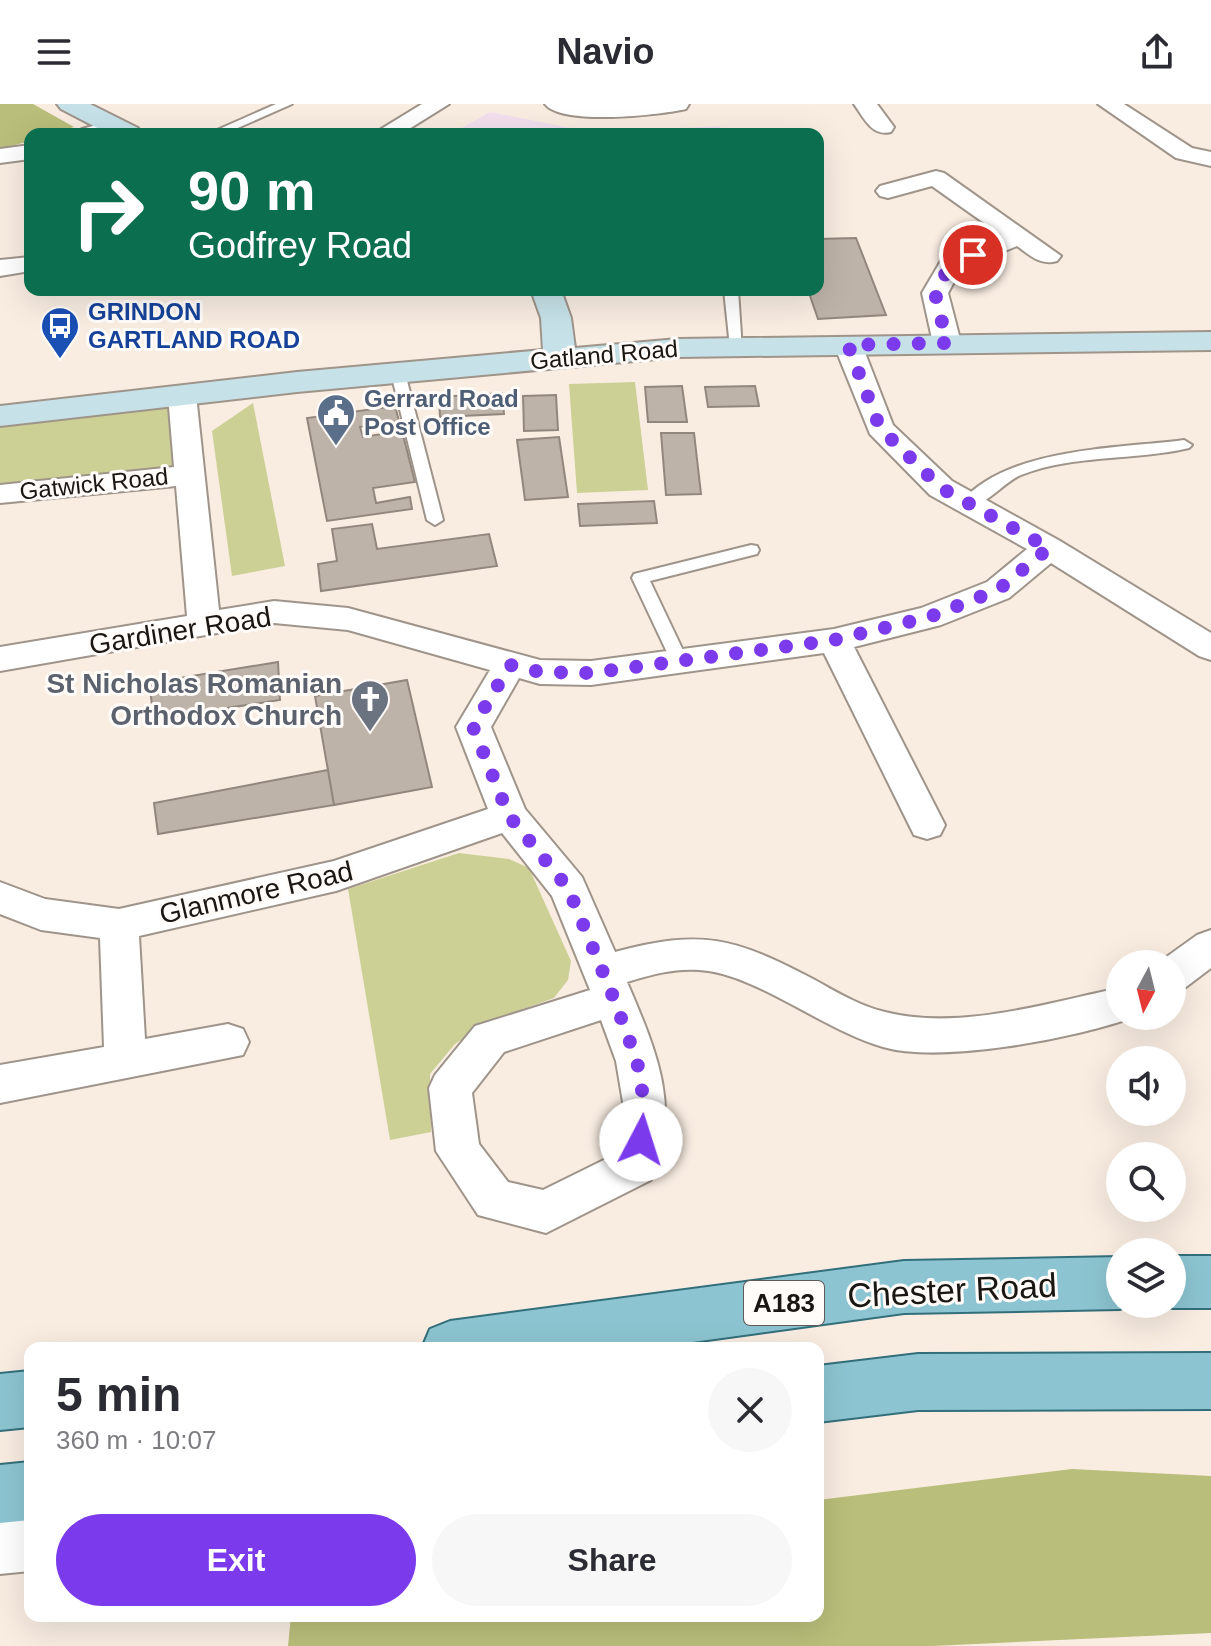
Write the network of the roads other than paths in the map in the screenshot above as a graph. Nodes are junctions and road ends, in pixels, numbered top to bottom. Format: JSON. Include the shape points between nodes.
{"nodes":[{"id":1,"x":70,"y":104,"type":"edge"},
{"id":2,"x":286,"y":104,"type":"edge"},
{"id":3,"x":440,"y":104,"type":"edge"},
{"id":4,"x":556,"y":104,"type":"edge"},
{"id":5,"x":678,"y":104,"type":"edge"},
{"id":6,"x":865,"y":104,"type":"edge"},
{"id":7,"x":1109,"y":104,"type":"edge"},
{"id":8,"x":465,"y":113,"type":"dead end"},
{"id":9,"x":883,"y":127,"type":"dead end"},
{"id":10,"x":105,"y":128,"type":"edge"},
{"id":11,"x":228,"y":128,"type":"edge"},
{"id":12,"x":395,"y":128,"type":"edge"},
{"id":13,"x":24,"y":153,"type":"edge"},
{"id":14,"x":0,"y":156,"type":"edge"},
{"id":15,"x":1211,"y":159,"type":"edge"},
{"id":16,"x":888,"y":191,"type":"dead end"},
{"id":17,"x":1017,"y":237,"type":"junction"},
{"id":18,"x":1048,"y":256,"type":"dead end"},
{"id":19,"x":24,"y":265,"type":"edge"},
{"id":20,"x":0,"y":268,"type":"edge"},
{"id":21,"x":548,"y":296,"type":"edge"},
{"id":22,"x":732,"y":296,"type":"edge"},
{"id":23,"x":1211,"y":341,"type":"edge"},
{"id":24,"x":947,"y":343,"type":"junction"},
{"id":25,"x":848,"y":345,"type":"junction"},
{"id":26,"x":737,"y":347,"type":"junction"},
{"id":27,"x":560,"y":359,"type":"junction"},
{"id":28,"x":398,"y":373,"type":"junction"},
{"id":29,"x":182,"y":395,"type":"junction"},
{"id":30,"x":0,"y":416,"type":"edge"},
{"id":31,"x":1184,"y":445,"type":"dead end"},
{"id":32,"x":189,"y":475,"type":"junction"},
{"id":33,"x":0,"y":494,"type":"edge"},
{"id":34,"x":968,"y":503,"type":"junction"},
{"id":35,"x":435,"y":520,"type":"dead end"},
{"id":36,"x":1049,"y":548,"type":"junction"},
{"id":37,"x":751,"y":550,"type":"dead end"},
{"id":38,"x":204,"y":623,"type":"junction"},
{"id":39,"x":834,"y":640,"type":"junction"},
{"id":40,"x":1211,"y":648,"type":"edge"},
{"id":41,"x":0,"y":659,"type":"edge"},
{"id":42,"x":679,"y":661,"type":"junction"},
{"id":43,"x":510,"y":665,"type":"junction"},
{"id":44,"x":509,"y":816,"type":"junction"},
{"id":45,"x":927,"y":825,"type":"dead end"},
{"id":46,"x":0,"y":897,"type":"edge"},
{"id":47,"x":119,"y":925,"type":"junction"},
{"id":48,"x":1211,"y":946,"type":"edge"},
{"id":49,"x":1186,"y":965,"type":"edge"},
{"id":50,"x":609,"y":986,"type":"junction"},
{"id":51,"x":1106,"y":1008,"type":"edge"},
{"id":52,"x":228,"y":1042,"type":"dead end"},
{"id":53,"x":125,"y":1061,"type":"junction"},
{"id":54,"x":0,"y":1084,"type":"edge"},
{"id":55,"x":1186,"y":1282,"type":"edge"},
{"id":56,"x":1211,"y":1282,"type":"edge"},
{"id":57,"x":1106,"y":1283,"type":"edge"},
{"id":58,"x":495,"y":1342,"type":"edge"},
{"id":59,"x":1211,"y":1381,"type":"edge"},
{"id":60,"x":824,"y":1393,"type":"edge"},
{"id":61,"x":24,"y":1400,"type":"edge"},
{"id":62,"x":0,"y":1402,"type":"edge"},
{"id":63,"x":24,"y":1492,"type":"edge"},
{"id":64,"x":0,"y":1494,"type":"edge"},
{"id":65,"x":24,"y":1546,"type":"edge"},
{"id":66,"x":0,"y":1548,"type":"edge"}],
"edges":[{"from":1,"to":10,"type":"street"},
{"from":2,"to":11,"type":"lane"},
{"from":3,"to":8,"type":"street"},
{"from":3,"to":12,"type":"street"},
{"from":4,"to":5,"type":"street","via":[[593,111]]},
{"from":6,"to":9,"type":"street"},
{"from":7,"to":15,"type":"street","via":[[1184,153]]},
{"from":13,"to":14,"type":"street"},
{"from":16,"to":17,"type":"street","via":[[936,178]]},
{"from":17,"to":18,"type":"street"},
{"from":17,"to":24,"type":"street","via":[[951,264],[935,293]]},
{"from":19,"to":20,"type":"street"},
{"from":21,"to":27,"type":"street"},
{"from":22,"to":26,"type":"lane"},
{"from":23,"to":24,"type":"street","name":"Gatland Road"},
{"from":24,"to":25,"type":"street","name":"Gatland Road"},
{"from":25,"to":26,"type":"street","name":"Gatland Road"},
{"from":25,"to":34,"type":"street","via":[[880,428],[941,488]]},
{"from":26,"to":27,"type":"street","name":"Gatland Road"},
{"from":27,"to":28,"type":"street","name":"Gatland Road"},
{"from":28,"to":29,"type":"street","name":"Gatland Road"},
{"from":28,"to":35,"type":"lane"},
{"from":29,"to":30,"type":"street","name":"Gatland Road"},
{"from":29,"to":32,"type":"street"},
{"from":31,"to":34,"type":"lane","via":[[1047,462],[1013,472]]},
{"from":32,"to":33,"type":"street","name":"Gatwick Road"},
{"from":32,"to":38,"type":"street"},
{"from":34,"to":36,"type":"street"},
{"from":36,"to":39,"type":"street","name":"Gardiner Road","via":[[998,590],[929,617]]},
{"from":36,"to":40,"type":"street"},
{"from":37,"to":42,"type":"lane","via":[[640,578]]},
{"from":38,"to":41,"type":"street","name":"Gardiner Road"},
{"from":38,"to":43,"type":"street","name":"Gardiner Road","via":[[274,612],[348,619]]},
{"from":39,"to":42,"type":"street","name":"Gardiner Road"},
{"from":39,"to":45,"type":"street"},
{"from":42,"to":43,"type":"street","name":"Gardiner Road","via":[[591,673],[540,672]]},
{"from":43,"to":44,"type":"street","via":[[473,727]]},
{"from":44,"to":47,"type":"street","name":"Glanmore Road","via":[[336,876]]},
{"from":44,"to":50,"type":"street","via":[[568,888]]},
{"from":46,"to":47,"type":"street","name":"Glanmore Road","via":[[41,914]]},
{"from":47,"to":53,"type":"street"},
{"from":48,"to":49,"type":"street"},
{"from":50,"to":50,"type":"street","via":[[637,1061],[646,1114],[635,1166],[546,1212],[494,1200],[458,1151],[450,1088],[490,1039]]},
{"from":50,"to":51,"type":"street","via":[[665,956],[709,954],[885,1030],[942,1037]]},
{"from":52,"to":53,"type":"street"},
{"from":53,"to":54,"type":"street"},
{"from":55,"to":56,"type":"main road"},
{"from":57,"to":58,"type":"main road","name":"Chester Road","number":"A183","via":[[904,1287]]},
{"from":59,"to":60,"type":"main road","via":[[918,1382]]},
{"from":61,"to":62,"type":"main road"},
{"from":63,"to":64,"type":"main road"},
{"from":65,"to":66,"type":"street"}]}
